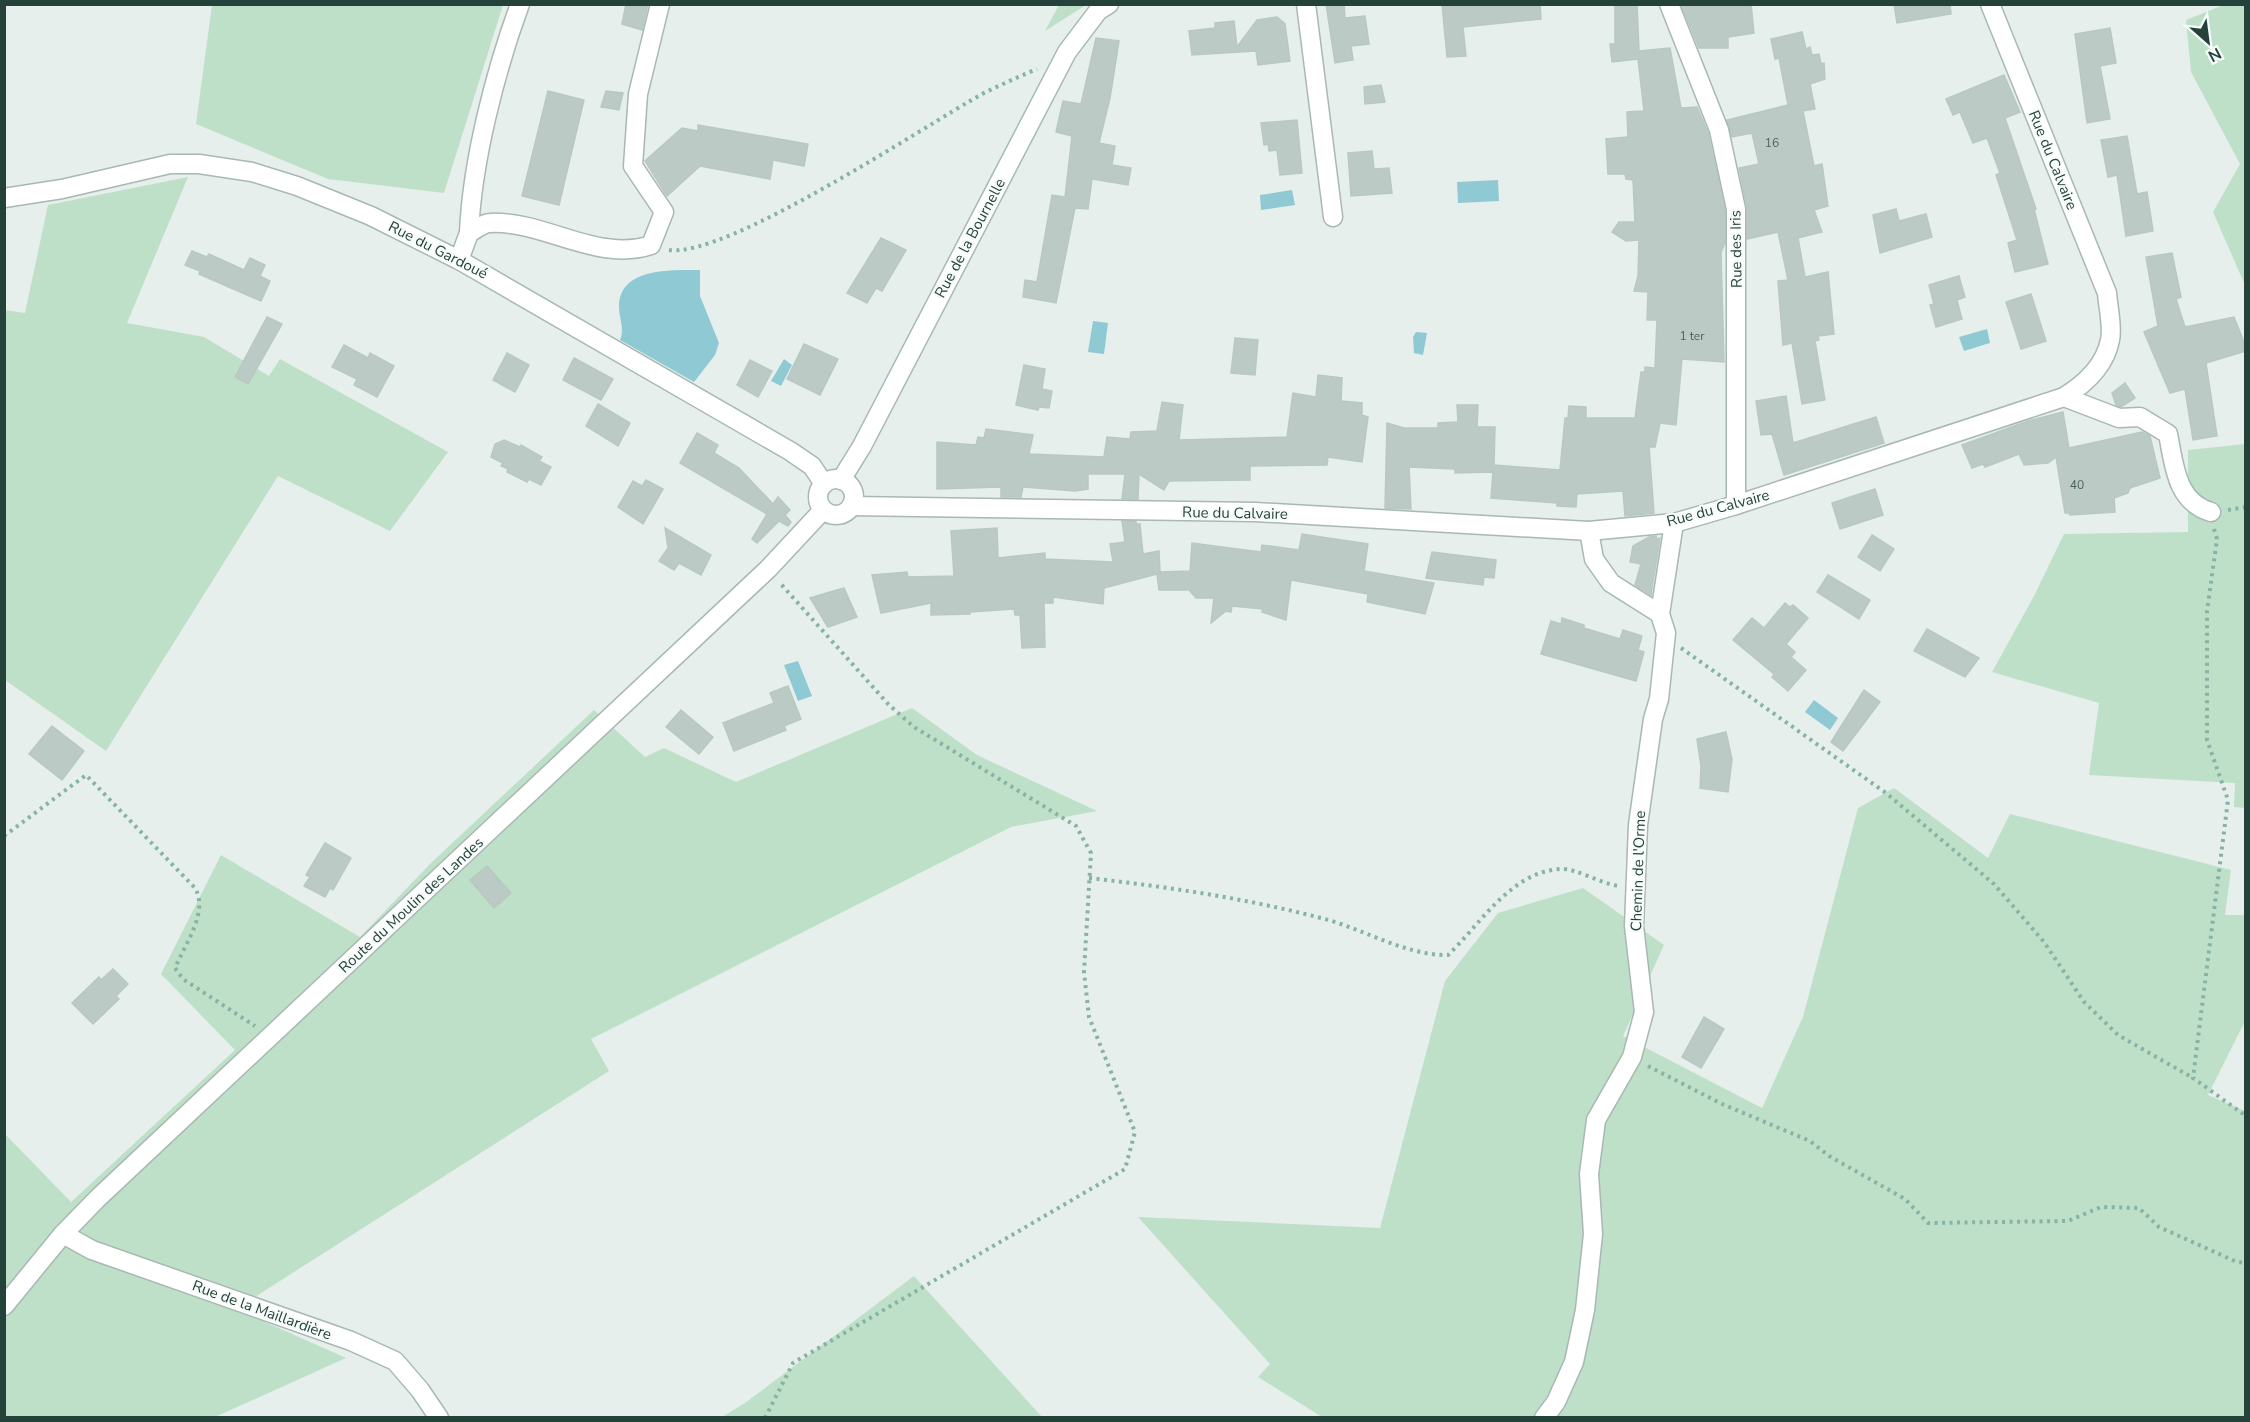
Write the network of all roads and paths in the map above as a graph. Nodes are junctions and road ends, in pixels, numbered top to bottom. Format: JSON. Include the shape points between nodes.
{"nodes":[{"id":1,"x":520,"y":4,"type":"edge"},
{"id":2,"x":660,"y":4,"type":"edge"},
{"id":3,"x":1109,"y":4,"type":"edge"},
{"id":4,"x":1306,"y":4,"type":"edge"},
{"id":5,"x":1669,"y":4,"type":"edge"},
{"id":6,"x":1990,"y":4,"type":"edge"},
{"id":7,"x":1065,"y":58,"type":"junction"},
{"id":8,"x":4,"y":198,"type":"edge"},
{"id":9,"x":1333,"y":218,"type":"dead end"},
{"id":10,"x":469,"y":233,"type":"junction"},
{"id":11,"x":651,"y":245,"type":"junction"},
{"id":12,"x":459,"y":260,"type":"junction"},
{"id":13,"x":2064,"y":397,"type":"junction"},
{"id":14,"x":833,"y":482,"type":"junction"},
{"id":15,"x":851,"y":506,"type":"junction"},
{"id":16,"x":1736,"y":506,"type":"junction"},
{"id":17,"x":823,"y":510,"type":"junction"},
{"id":18,"x":2211,"y":512,"type":"joint"},
{"id":19,"x":1674,"y":523,"type":"junction"},
{"id":20,"x":1589,"y":531,"type":"junction"},
{"id":21,"x":768,"y":569,"type":"junction"},
{"id":22,"x":1660,"y":614,"type":"junction"},
{"id":23,"x":1666,"y":633,"type":"junction"},
{"id":24,"x":4,"y":836,"type":"edge"},
{"id":25,"x":1089,"y":878,"type":"junction"},
{"id":26,"x":1635,"y":888,"type":"junction"},
{"id":27,"x":265,"y":1042,"type":"junction"},
{"id":28,"x":1632,"y":1057,"type":"junction"},
{"id":29,"x":2193,"y":1078,"type":"junction"},
{"id":30,"x":2246,"y":1116,"type":"edge"},
{"id":31,"x":63,"y":1234,"type":"junction"},
{"id":32,"x":2246,"y":1263,"type":"edge"},
{"id":33,"x":4,"y":1306,"type":"edge"},
{"id":34,"x":439,"y":1418,"type":"edge"},
{"id":35,"x":765,"y":1418,"type":"edge"},
{"id":36,"x":1545,"y":1418,"type":"edge"}],
"edges":[{"from":1,"to":10,"type":"street","via":[[508,35],[471,188]]},
{"from":2,"to":11,"type":"street","via":[[638,94],[633,166],[664,212]]},
{"from":3,"to":7,"type":"street","name":"Rue de la Bournelle","via":[[1098,11]]},
{"from":4,"to":9,"type":"street"},
{"from":5,"to":16,"type":"street","name":"Rue des Iris","via":[[1719,130],[1736,209]]},
{"from":6,"to":13,"type":"street","name":"Rue du Calvaire","via":[[2107,293],[2110,340],[2097,370]]},
{"from":7,"to":11,"type":"path","via":[[984,93],[732,236],[672,251]]},
{"from":7,"to":14,"type":"street","name":"Rue de la Bournelle","via":[[862,446]]},
{"from":8,"to":12,"type":"street","name":"Rue du Gardoué","via":[[170,164],[199,164],[252,172],[297,186],[371,216]]},
{"from":10,"to":11,"type":"street","via":[[488,222],[602,248],[632,250]]},
{"from":10,"to":12,"type":"street"},
{"from":12,"to":14,"type":"street","name":"Rue du Gardoué","via":[[790,451]]},
{"from":13,"to":16,"type":"street","name":"Rue du Calvaire"},
{"from":13,"to":18,"type":"street","via":[[2119,418],[2140,417],[2168,434],[2178,481],[2189,500]]},
{"from":14,"to":15,"type":"street","via":[[853,491]]},
{"from":14,"to":17,"type":"street","via":[[819,494]]},
{"from":15,"to":17,"type":"street","via":[[838,515]]},
{"from":15,"to":20,"type":"street","name":"Rue du Calvaire","via":[[1255,512]]},
{"from":16,"to":19,"type":"street","name":"Rue du Calvaire"},
{"from":17,"to":21,"type":"street","name":"Route du Moulin des Landes"},
{"from":18,"to":29,"type":"path","via":[[2217,539],[2207,611],[2207,740],[2228,800]]},
{"from":19,"to":20,"type":"street","name":"Rue du Calvaire"},
{"from":19,"to":22,"type":"street","name":"Chemin de l'Orme"},
{"from":20,"to":22,"type":"street","via":[[1594,559],[1611,583]]},
{"from":21,"to":25,"type":"path","via":[[889,705],[914,727],[1076,826],[1091,853]]},
{"from":21,"to":27,"type":"street","name":"Route du Moulin des Landes"},
{"from":22,"to":23,"type":"street","name":"Chemin de l'Orme"},
{"from":23,"to":26,"type":"street","name":"Chemin de l'Orme","via":[[1638,825]]},
{"from":23,"to":29,"type":"path","via":[[1895,800],[1994,884],[2044,942],[2084,1002],[2118,1035]]},
{"from":24,"to":27,"type":"path","via":[[86,775],[201,898],[200,911],[175,968],[183,979],[252,1022]]},
{"from":25,"to":26,"type":"path","via":[[1188,889],[1269,904],[1353,926],[1426,955],[1448,955],[1488,910],[1529,878],[1562,869],[1609,885]]},
{"from":25,"to":35,"type":"path","via":[[1084,972],[1089,1017],[1136,1132],[1125,1169],[794,1363]]},
{"from":26,"to":28,"type":"street","name":"Chemin de l'Orme","via":[[1634,926],[1644,1012]]},
{"from":27,"to":31,"type":"street","name":"Route du Moulin des Landes"},
{"from":28,"to":32,"type":"path","via":[[1722,1104],[1810,1141],[1829,1156],[1905,1198],[1928,1223],[2068,1221],[2101,1207],[2139,1208],[2159,1227]]},
{"from":28,"to":36,"type":"street","name":"Chemin de l'Orme","via":[[1596,1120],[1589,1174],[1593,1234],[1585,1310],[1574,1362]]},
{"from":29,"to":30,"type":"path"},
{"from":31,"to":33,"type":"street","name":"Route du Moulin des Landes"},
{"from":31,"to":34,"type":"street","name":"Rue de la Maillardière","via":[[92,1250],[351,1341],[394,1361]]}]}
